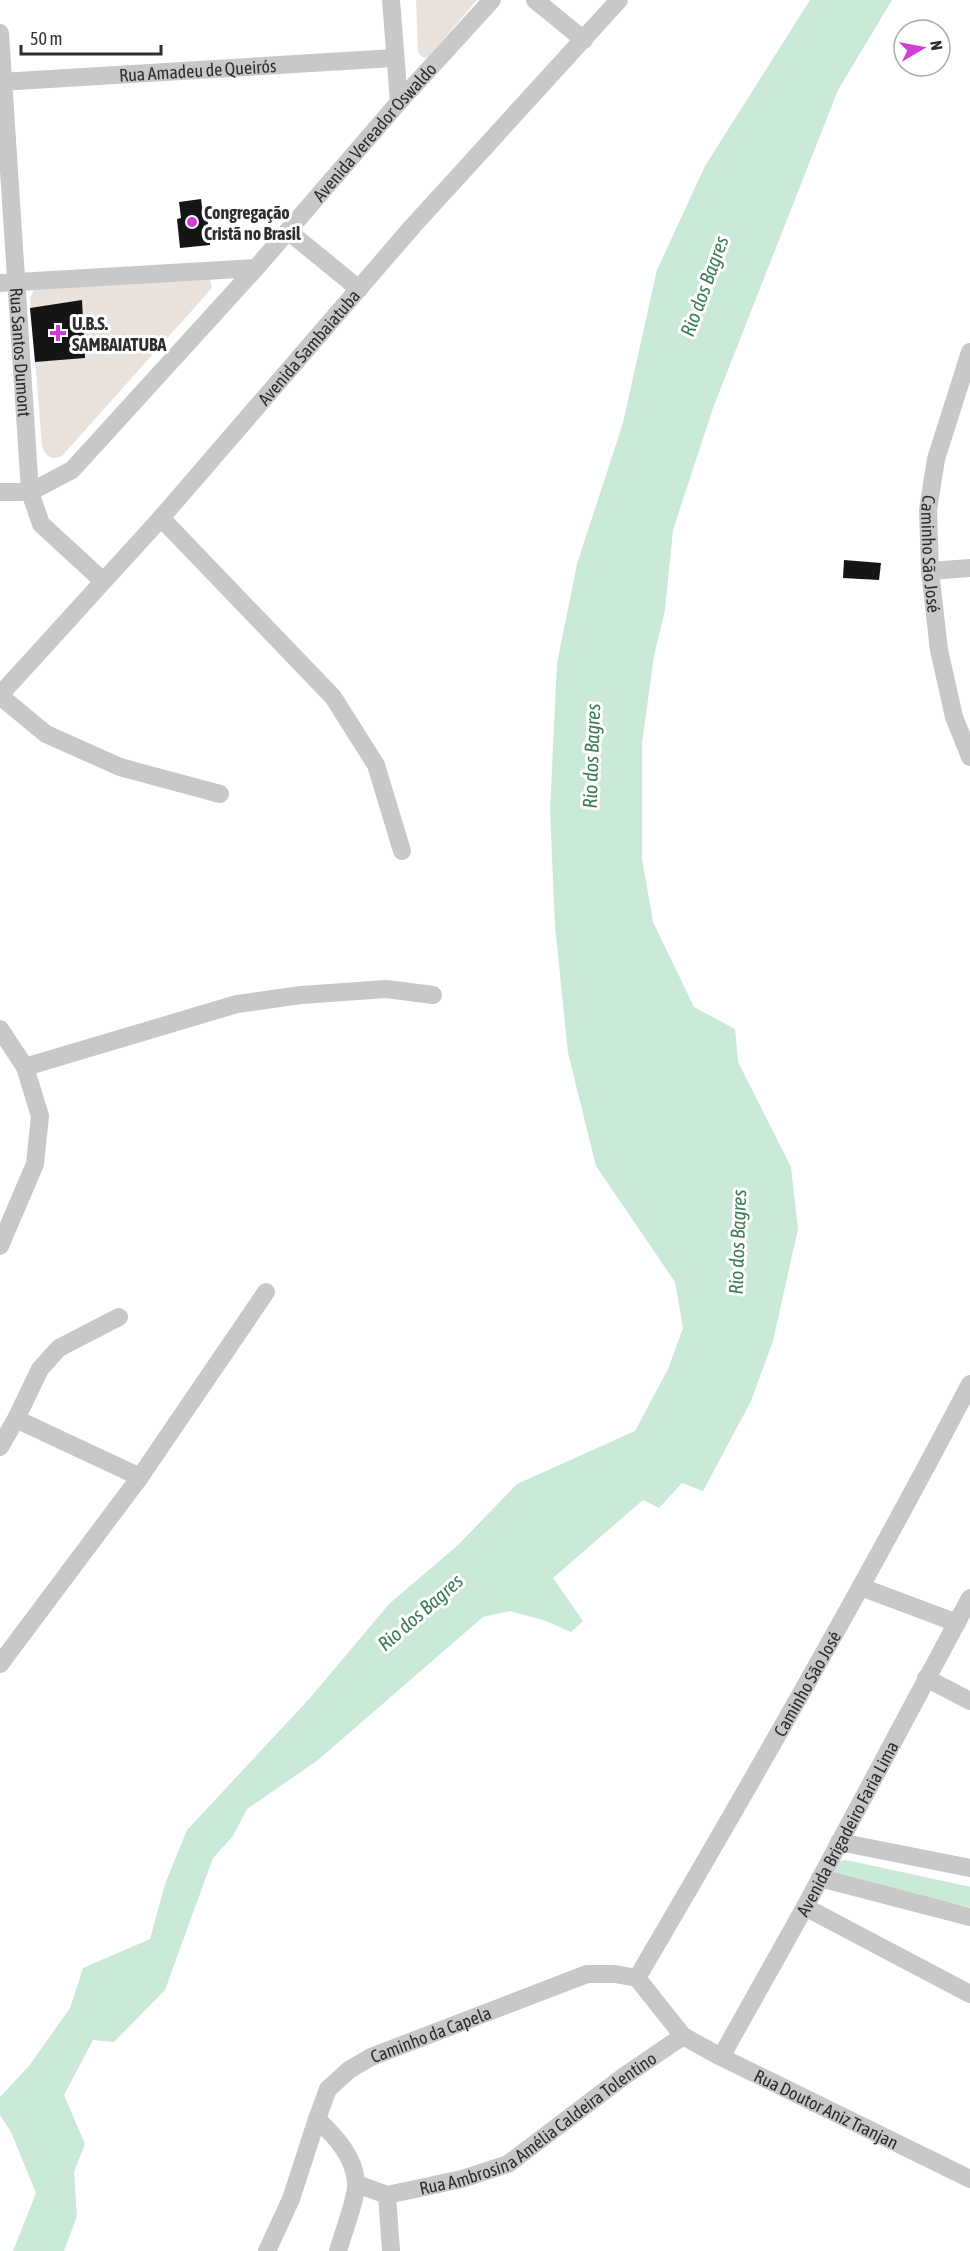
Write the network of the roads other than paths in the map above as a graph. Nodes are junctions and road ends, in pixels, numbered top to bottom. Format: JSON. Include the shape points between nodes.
{"nodes":[{"id":1,"x":391,"y":0,"type":"edge"},
{"id":2,"x":492,"y":0,"type":"edge"},
{"id":3,"x":535,"y":0,"type":"edge"},
{"id":4,"x":619,"y":0,"type":"edge"},
{"id":5,"x":0,"y":33,"type":"edge"},
{"id":6,"x":584,"y":40,"type":"junction"},
{"id":7,"x":394,"y":58,"type":"junction"},
{"id":8,"x":2,"y":82,"type":"edge"},
{"id":9,"x":399,"y":102,"type":"junction"},
{"id":10,"x":288,"y":231,"type":"junction"},
{"id":11,"x":256,"y":268,"type":"junction"},
{"id":12,"x":8,"y":283,"type":"edge"},
{"id":13,"x":359,"y":289,"type":"junction"},
{"id":14,"x":970,"y":352,"type":"edge"},
{"id":15,"x":0,"y":492,"type":"edge"},
{"id":16,"x":30,"y":492,"type":"junction"},
{"id":17,"x":161,"y":518,"type":"junction"},
{"id":18,"x":970,"y":568,"type":"edge"},
{"id":19,"x":930,"y":571,"type":"junction"},
{"id":20,"x":103,"y":581,"type":"junction"},
{"id":21,"x":0,"y":695,"type":"edge"},
{"id":22,"x":970,"y":757,"type":"edge"},
{"id":23,"x":220,"y":794,"type":"dead end"},
{"id":24,"x":402,"y":851,"type":"dead end"},
{"id":25,"x":433,"y":995,"type":"dead end"},
{"id":26,"x":0,"y":1029,"type":"edge"},
{"id":27,"x":25,"y":1067,"type":"junction"},
{"id":28,"x":0,"y":1246,"type":"edge"},
{"id":29,"x":266,"y":1292,"type":"dead end"},
{"id":30,"x":119,"y":1317,"type":"dead end"},
{"id":31,"x":970,"y":1384,"type":"edge"},
{"id":32,"x":16,"y":1419,"type":"junction"},
{"id":33,"x":0,"y":1447,"type":"edge"},
{"id":34,"x":140,"y":1477,"type":"junction"},
{"id":35,"x":861,"y":1587,"type":"junction"},
{"id":36,"x":970,"y":1598,"type":"edge"},
{"id":37,"x":957,"y":1623,"type":"junction"},
{"id":38,"x":0,"y":1664,"type":"edge"},
{"id":39,"x":926,"y":1678,"type":"junction"},
{"id":40,"x":970,"y":1701,"type":"edge"},
{"id":41,"x":839,"y":1842,"type":"junction"},
{"id":42,"x":970,"y":1868,"type":"edge"},
{"id":43,"x":820,"y":1878,"type":"junction"},
{"id":44,"x":805,"y":1907,"type":"junction"},
{"id":45,"x":970,"y":1917,"type":"edge"},
{"id":46,"x":637,"y":1978,"type":"junction"},
{"id":47,"x":970,"y":1994,"type":"edge"},
{"id":48,"x":683,"y":2036,"type":"junction"},
{"id":49,"x":721,"y":2057,"type":"junction"},
{"id":50,"x":316,"y":2119,"type":"junction"},
{"id":51,"x":970,"y":2179,"type":"edge"},
{"id":52,"x":357,"y":2184,"type":"junction"},
{"id":53,"x":387,"y":2195,"type":"junction"},
{"id":54,"x":267,"y":2251,"type":"edge"},
{"id":55,"x":338,"y":2251,"type":"edge"},
{"id":56,"x":391,"y":2251,"type":"edge"}],
"edges":[{"from":1,"to":7,"type":"street"},
{"from":2,"to":9,"type":"street","name":"Avenida Vereador Oswaldo"},
{"from":3,"to":6,"type":"street"},
{"from":4,"to":6,"type":"street","name":"Avenida Sambaiatuba"},
{"from":5,"to":8,"type":"street","name":"Rua Santos Dumont"},
{"from":6,"to":13,"type":"street","name":"Avenida Sambaiatuba"},
{"from":7,"to":8,"type":"street","name":"Rua Amadeu de Queirós"},
{"from":7,"to":9,"type":"street"},
{"from":8,"to":12,"type":"street","name":"Rua Santos Dumont"},
{"from":9,"to":10,"type":"street","name":"Avenida Vereador Oswaldo"},
{"from":10,"to":11,"type":"street","name":"Avenida Vereador Oswaldo"},
{"from":10,"to":13,"type":"street"},
{"from":11,"to":12,"type":"street"},
{"from":11,"to":16,"type":"street","name":"Avenida Vereador Oswaldo","via":[[72,470]]},
{"from":12,"to":16,"type":"street","name":"Rua Santos Dumont"},
{"from":13,"to":17,"type":"street","name":"Avenida Sambaiatuba"},
{"from":14,"to":19,"type":"street","name":"Caminho São José","via":[[936,459],[928,510]]},
{"from":15,"to":16,"type":"street"},
{"from":16,"to":20,"type":"street","name":"Rua Santos Dumont","via":[[41,524]]},
{"from":17,"to":20,"type":"street","name":"Avenida Sambaiatuba"},
{"from":17,"to":24,"type":"street","via":[[333,697],[376,765]]},
{"from":18,"to":19,"type":"street"},
{"from":19,"to":22,"type":"street","name":"Caminho São José","via":[[939,650],[954,717]]},
{"from":20,"to":21,"type":"street","name":"Avenida Sambaiatuba"},
{"from":21,"to":23,"type":"street","via":[[46,734],[120,767]]},
{"from":25,"to":27,"type":"street","via":[[386,989],[237,1004]]},
{"from":26,"to":27,"type":"street"},
{"from":27,"to":28,"type":"street","via":[[40,1116],[35,1164]]},
{"from":29,"to":34,"type":"street"},
{"from":30,"to":32,"type":"street","via":[[59,1348],[40,1369]]},
{"from":31,"to":35,"type":"street","name":"Caminho São José"},
{"from":32,"to":33,"type":"street"},
{"from":32,"to":34,"type":"street"},
{"from":34,"to":38,"type":"street"},
{"from":35,"to":37,"type":"street"},
{"from":35,"to":46,"type":"street","name":"Caminho São José"},
{"from":36,"to":37,"type":"street","name":"Avenida Brigadeiro Faria Lima"},
{"from":37,"to":39,"type":"street","name":"Avenida Brigadeiro Faria Lima"},
{"from":39,"to":40,"type":"street"},
{"from":39,"to":41,"type":"street","name":"Avenida Brigadeiro Faria Lima"},
{"from":41,"to":42,"type":"street"},
{"from":41,"to":43,"type":"street","name":"Avenida Brigadeiro Faria Lima"},
{"from":43,"to":44,"type":"street","name":"Avenida Brigadeiro Faria Lima"},
{"from":43,"to":45,"type":"street"},
{"from":44,"to":47,"type":"street"},
{"from":44,"to":49,"type":"street","name":"Avenida Brigadeiro Faria Lima"},
{"from":46,"to":48,"type":"street"},
{"from":46,"to":50,"type":"street","name":"Caminho da Capela","via":[[587,1974],[371,2056],[328,2090]]},
{"from":48,"to":49,"type":"street","name":"Rua Doutor Aniz Tranjan"},
{"from":48,"to":53,"type":"street","name":"Rua Ambrosina Amélia Caldeira Tolentino","via":[[508,2164],[462,2179]]},
{"from":49,"to":51,"type":"street","name":"Rua Doutor Aniz Tranjan"},
{"from":50,"to":52,"type":"street","via":[[335,2137],[352,2162]]},
{"from":50,"to":54,"type":"street","name":"Caminho da Capela","via":[[291,2199]]},
{"from":52,"to":53,"type":"street"},
{"from":52,"to":55,"type":"street"},
{"from":53,"to":56,"type":"street"}]}
